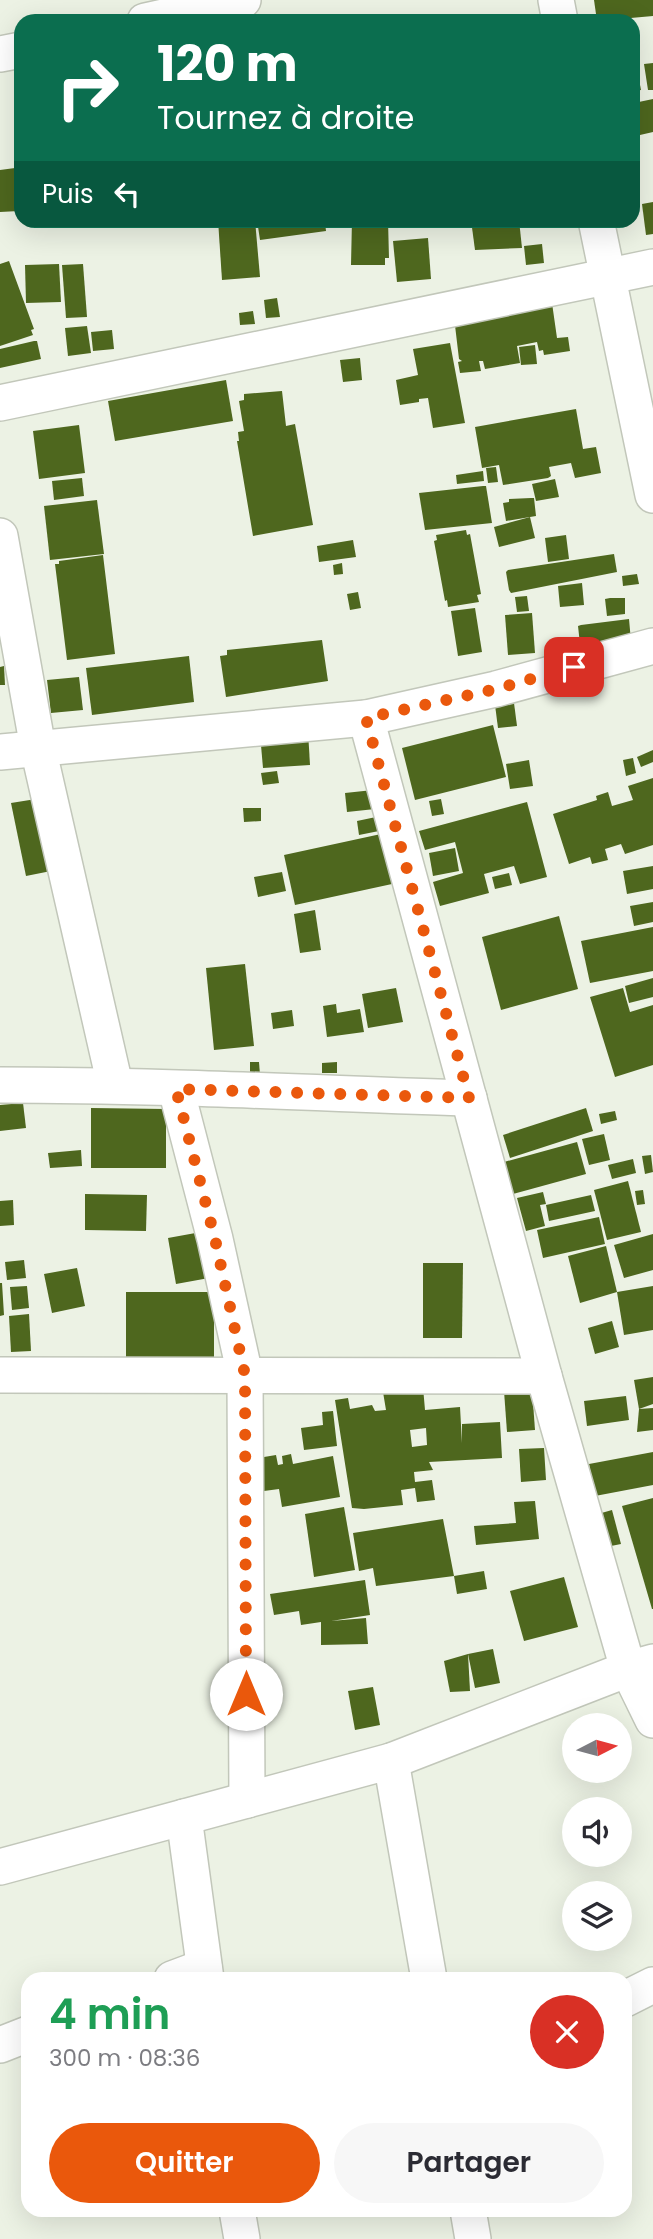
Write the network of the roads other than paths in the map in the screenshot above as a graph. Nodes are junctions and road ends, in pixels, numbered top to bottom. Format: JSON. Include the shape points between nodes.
{"nodes":[{"id":1,"x":243,"y":0,"type":"edge"},
{"id":2,"x":196,"y":5,"type":"edge"},
{"id":3,"x":167,"y":14,"type":"edge"},
{"id":4,"x":597,"y":228,"type":"edge"},
{"id":5,"x":653,"y":267,"type":"edge"},
{"id":6,"x":606,"y":277,"type":"junction"},
{"id":7,"x":0,"y":403,"type":"edge"},
{"id":8,"x":653,"y":495,"type":"edge"},
{"id":9,"x":0,"y":536,"type":"edge"},
{"id":10,"x":653,"y":646,"type":"edge"},
{"id":11,"x":366,"y":718,"type":"junction"},
{"id":12,"x":38,"y":748,"type":"junction"},
{"id":13,"x":0,"y":752,"type":"edge"},
{"id":14,"x":0,"y":1085,"type":"edge"},
{"id":15,"x":115,"y":1085,"type":"junction"},
{"id":16,"x":176,"y":1089,"type":"junction"},
{"id":17,"x":469,"y":1098,"type":"junction"},
{"id":18,"x":0,"y":1375,"type":"edge"},
{"id":19,"x":245,"y":1375,"type":"junction"},
{"id":20,"x":544,"y":1376,"type":"junction"},
{"id":21,"x":641,"y":1666,"type":"edge"},
{"id":22,"x":653,"y":1720,"type":"edge"},
{"id":23,"x":391,"y":1760,"type":"junction"},
{"id":24,"x":247,"y":1800,"type":"junction"},
{"id":25,"x":184,"y":1817,"type":"junction"},
{"id":26,"x":0,"y":1867,"type":"edge"},
{"id":27,"x":205,"y":1972,"type":"edge"},
{"id":28,"x":428,"y":1972,"type":"edge"},
{"id":29,"x":653,"y":1985,"type":"edge"},
{"id":30,"x":632,"y":1996,"type":"edge"},
{"id":31,"x":21,"y":2037,"type":"edge"},
{"id":32,"x":0,"y":2045,"type":"edge"},
{"id":33,"x":238,"y":2217,"type":"edge"},
{"id":34,"x":469,"y":2217,"type":"edge"},
{"id":35,"x":242,"y":2239,"type":"edge"},
{"id":36,"x":473,"y":2239,"type":"edge"}],
"edges":[{"from":1,"to":2,"type":"street"},
{"from":2,"to":3,"type":"street"},
{"from":4,"to":6,"type":"street"},
{"from":5,"to":6,"type":"street"},
{"from":6,"to":7,"type":"street"},
{"from":6,"to":8,"type":"street"},
{"from":9,"to":12,"type":"street"},
{"from":10,"to":11,"type":"street","via":[[496,689]]},
{"from":11,"to":12,"type":"street"},
{"from":11,"to":17,"type":"street"},
{"from":12,"to":13,"type":"street"},
{"from":12,"to":15,"type":"street"},
{"from":14,"to":15,"type":"street"},
{"from":15,"to":16,"type":"street"},
{"from":16,"to":17,"type":"street"},
{"from":16,"to":19,"type":"street"},
{"from":17,"to":20,"type":"street"},
{"from":18,"to":19,"type":"street"},
{"from":19,"to":20,"type":"street"},
{"from":19,"to":24,"type":"street"},
{"from":20,"to":21,"type":"street"},
{"from":21,"to":22,"type":"street"},
{"from":21,"to":23,"type":"street"},
{"from":23,"to":24,"type":"street"},
{"from":23,"to":28,"type":"street"},
{"from":24,"to":25,"type":"street"},
{"from":25,"to":26,"type":"street"},
{"from":25,"to":27,"type":"street"},
{"from":29,"to":30,"type":"street"},
{"from":31,"to":32,"type":"street"},
{"from":33,"to":35,"type":"street"},
{"from":34,"to":36,"type":"street"}]}
